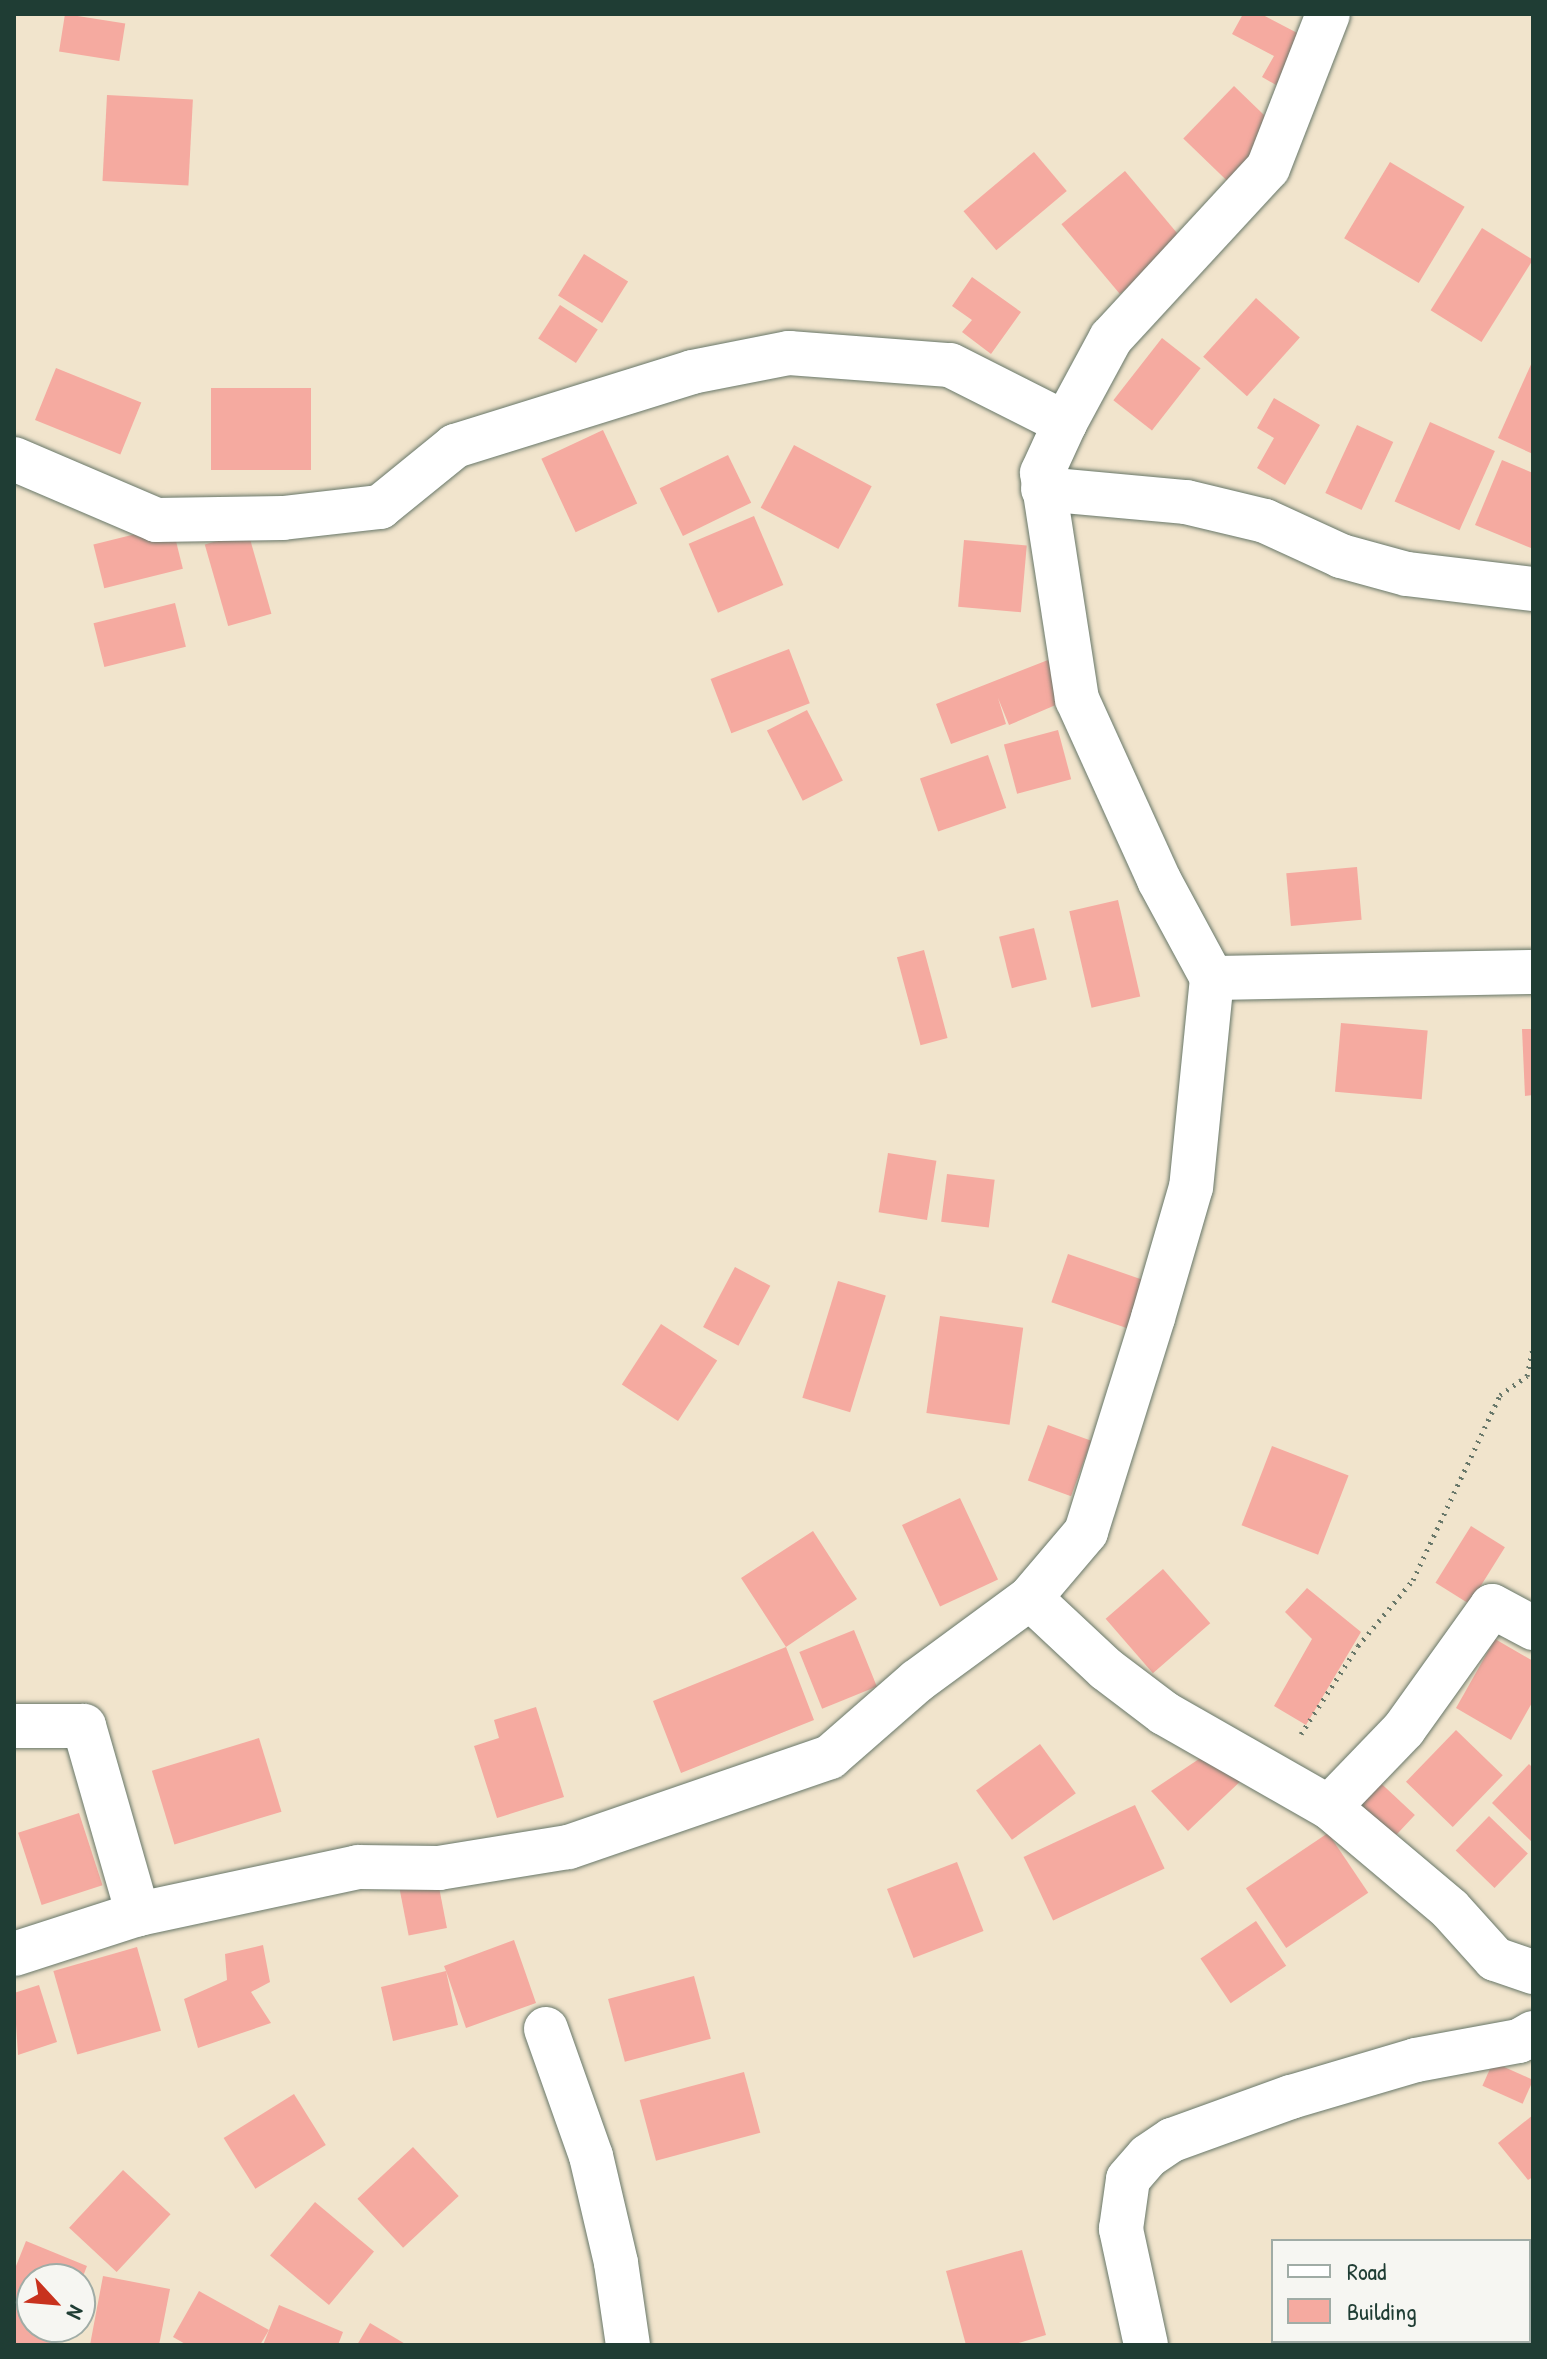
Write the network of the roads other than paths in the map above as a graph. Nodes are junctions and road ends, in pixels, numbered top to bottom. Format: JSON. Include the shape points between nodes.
{"nodes":[{"id":1,"x":1328,"y":14,"type":"edge"},
{"id":2,"x":1065,"y":423,"type":"junction"},
{"id":3,"x":14,"y":459,"type":"edge"},
{"id":4,"x":1043,"y":489,"type":"junction"},
{"id":5,"x":1533,"y":589,"type":"edge"},
{"id":6,"x":1533,"y":972,"type":"edge"},
{"id":7,"x":1212,"y":978,"type":"junction"},
{"id":8,"x":1030,"y":1598,"type":"junction"},
{"id":9,"x":1533,"y":1628,"type":"edge"},
{"id":10,"x":14,"y":1726,"type":"edge"},
{"id":11,"x":1329,"y":1807,"type":"junction"},
{"id":12,"x":138,"y":1914,"type":"junction"},
{"id":13,"x":14,"y":1954,"type":"edge"},
{"id":14,"x":1533,"y":1972,"type":"edge"},
{"id":15,"x":546,"y":2029,"type":"dead end"},
{"id":16,"x":1533,"y":2033,"type":"edge"},
{"id":17,"x":628,"y":2345,"type":"edge"},
{"id":18,"x":1146,"y":2345,"type":"edge"}],
"edges":[{"from":1,"to":2,"type":"street","via":[[1268,168],[1111,338]]},
{"from":2,"to":3,"type":"street","via":[[950,365],[789,353],[692,372],[455,446],[380,507],[283,518],[156,520]]},
{"from":2,"to":4,"type":"street","via":[[1042,473]]},
{"from":4,"to":5,"type":"street","via":[[1186,502],[1265,521],[1341,556],[1407,574]]},
{"from":4,"to":7,"type":"street","via":[[1077,699],[1159,880]]},
{"from":6,"to":7,"type":"street"},
{"from":7,"to":8,"type":"street","via":[[1191,1187],[1153,1318],[1086,1532]]},
{"from":8,"to":11,"type":"street","via":[[1106,1669],[1164,1713]]},
{"from":8,"to":12,"type":"street","via":[[917,1681],[830,1757],[568,1847],[439,1868],[358,1867]]},
{"from":9,"to":11,"type":"street","via":[[1492,1606],[1404,1729]]},
{"from":10,"to":12,"type":"street","via":[[84,1726]]},
{"from":11,"to":14,"type":"street","via":[[1450,1909],[1495,1959]]},
{"from":12,"to":13,"type":"street"},
{"from":15,"to":17,"type":"street","via":[[591,2156]]},
{"from":16,"to":18,"type":"street","via":[[1519,2041],[1416,2060],[1291,2097],[1172,2140],[1148,2156],[1128,2179],[1121,2229]]}]}
